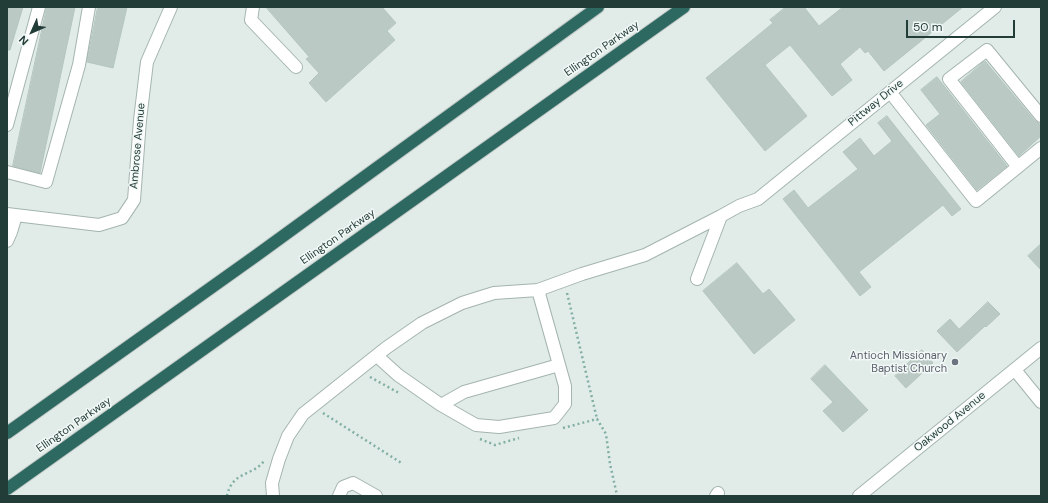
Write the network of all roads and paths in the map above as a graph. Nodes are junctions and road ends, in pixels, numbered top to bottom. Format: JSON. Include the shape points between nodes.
{"nodes":[{"id":1,"x":39,"y":7,"type":"edge"},
{"id":2,"x":89,"y":7,"type":"edge"},
{"id":3,"x":171,"y":7,"type":"edge"},
{"id":4,"x":253,"y":7,"type":"edge"},
{"id":5,"x":598,"y":7,"type":"edge"},
{"id":6,"x":684,"y":7,"type":"edge"},
{"id":7,"x":995,"y":7,"type":"edge"},
{"id":8,"x":296,"y":67,"type":"dead end"},
{"id":9,"x":890,"y":92,"type":"junction"},
{"id":10,"x":1041,"y":116,"type":"edge"},
{"id":11,"x":7,"y":125,"type":"edge"},
{"id":12,"x":1041,"y":148,"type":"edge"},
{"id":13,"x":1018,"y":167,"type":"junction"},
{"id":14,"x":7,"y":172,"type":"edge"},
{"id":15,"x":12,"y":215,"type":"edge"},
{"id":16,"x":721,"y":216,"type":"junction"},
{"id":17,"x":7,"y":241,"type":"edge"},
{"id":18,"x":697,"y":279,"type":"dead end"},
{"id":19,"x":538,"y":290,"type":"junction"},
{"id":20,"x":566,"y":291,"type":"dead end"},
{"id":21,"x":1041,"y":348,"type":"edge"},
{"id":22,"x":377,"y":356,"type":"junction"},
{"id":23,"x":559,"y":365,"type":"junction"},
{"id":24,"x":1014,"y":370,"type":"junction"},
{"id":25,"x":365,"y":374,"type":"dead end"},
{"id":26,"x":405,"y":397,"type":"dead end"},
{"id":27,"x":1041,"y":402,"type":"edge"},
{"id":28,"x":441,"y":405,"type":"junction"},
{"id":29,"x":318,"y":409,"type":"dead end"},
{"id":30,"x":597,"y":419,"type":"junction"},
{"id":31,"x":556,"y":429,"type":"dead end"},
{"id":32,"x":7,"y":433,"type":"edge"},
{"id":33,"x":478,"y":438,"type":"dead end"},
{"id":34,"x":521,"y":438,"type":"dead end"},
{"id":35,"x":265,"y":457,"type":"dead end"},
{"id":36,"x":403,"y":464,"type":"dead end"},
{"id":37,"x":7,"y":489,"type":"edge"},
{"id":38,"x":227,"y":496,"type":"edge"},
{"id":39,"x":273,"y":496,"type":"edge"},
{"id":40,"x":339,"y":496,"type":"edge"},
{"id":41,"x":376,"y":496,"type":"edge"},
{"id":42,"x":617,"y":496,"type":"edge"},
{"id":43,"x":859,"y":496,"type":"edge"}],
"edges":[{"from":1,"to":11,"type":"street"},
{"from":2,"to":14,"type":"street","via":[[79,65],[46,182]]},
{"from":3,"to":15,"type":"street","name":"Ambrose Avenue","via":[[147,62],[134,200],[122,218],[99,225]]},
{"from":4,"to":8,"type":"street","via":[[251,20]]},
{"from":5,"to":32,"type":"highway"},
{"from":6,"to":37,"type":"highway","name":"Ellington Parkway"},
{"from":7,"to":9,"type":"street","name":"Pittway Drive"},
{"from":9,"to":13,"type":"street","via":[[976,201]]},
{"from":9,"to":16,"type":"street","name":"Pittway Drive","via":[[758,198]]},
{"from":10,"to":13,"type":"street","via":[[987,50],[949,79]]},
{"from":12,"to":13,"type":"street"},
{"from":15,"to":17,"type":"street","via":[[11,232]]},
{"from":16,"to":18,"type":"street"},
{"from":16,"to":19,"type":"street","name":"Pittway Drive","via":[[645,255]]},
{"from":19,"to":22,"type":"street","name":"Pittway Drive","via":[[494,293],[462,303],[422,323]]},
{"from":19,"to":23,"type":"street"},
{"from":20,"to":30,"type":"path"},
{"from":21,"to":24,"type":"street","name":"Oakwood Avenue"},
{"from":22,"to":28,"type":"street","via":[[398,375]]},
{"from":22,"to":39,"type":"street","name":"Pittway Drive","via":[[303,414],[288,436],[279,459],[272,483]]},
{"from":23,"to":28,"type":"street","via":[[464,392]]},
{"from":23,"to":28,"type":"street","via":[[565,386],[565,404],[554,418],[499,427],[476,425]]},
{"from":24,"to":27,"type":"street"},
{"from":24,"to":43,"type":"street","name":"Oakwood Avenue"},
{"from":25,"to":26,"type":"path"},
{"from":29,"to":36,"type":"path"},
{"from":30,"to":31,"type":"path"},
{"from":30,"to":42,"type":"path","via":[[606,434]]},
{"from":33,"to":34,"type":"path","via":[[495,445]]},
{"from":35,"to":38,"type":"path","via":[[264,463],[236,478]]},
{"from":40,"to":41,"type":"street","via":[[343,487],[353,483]]}]}
